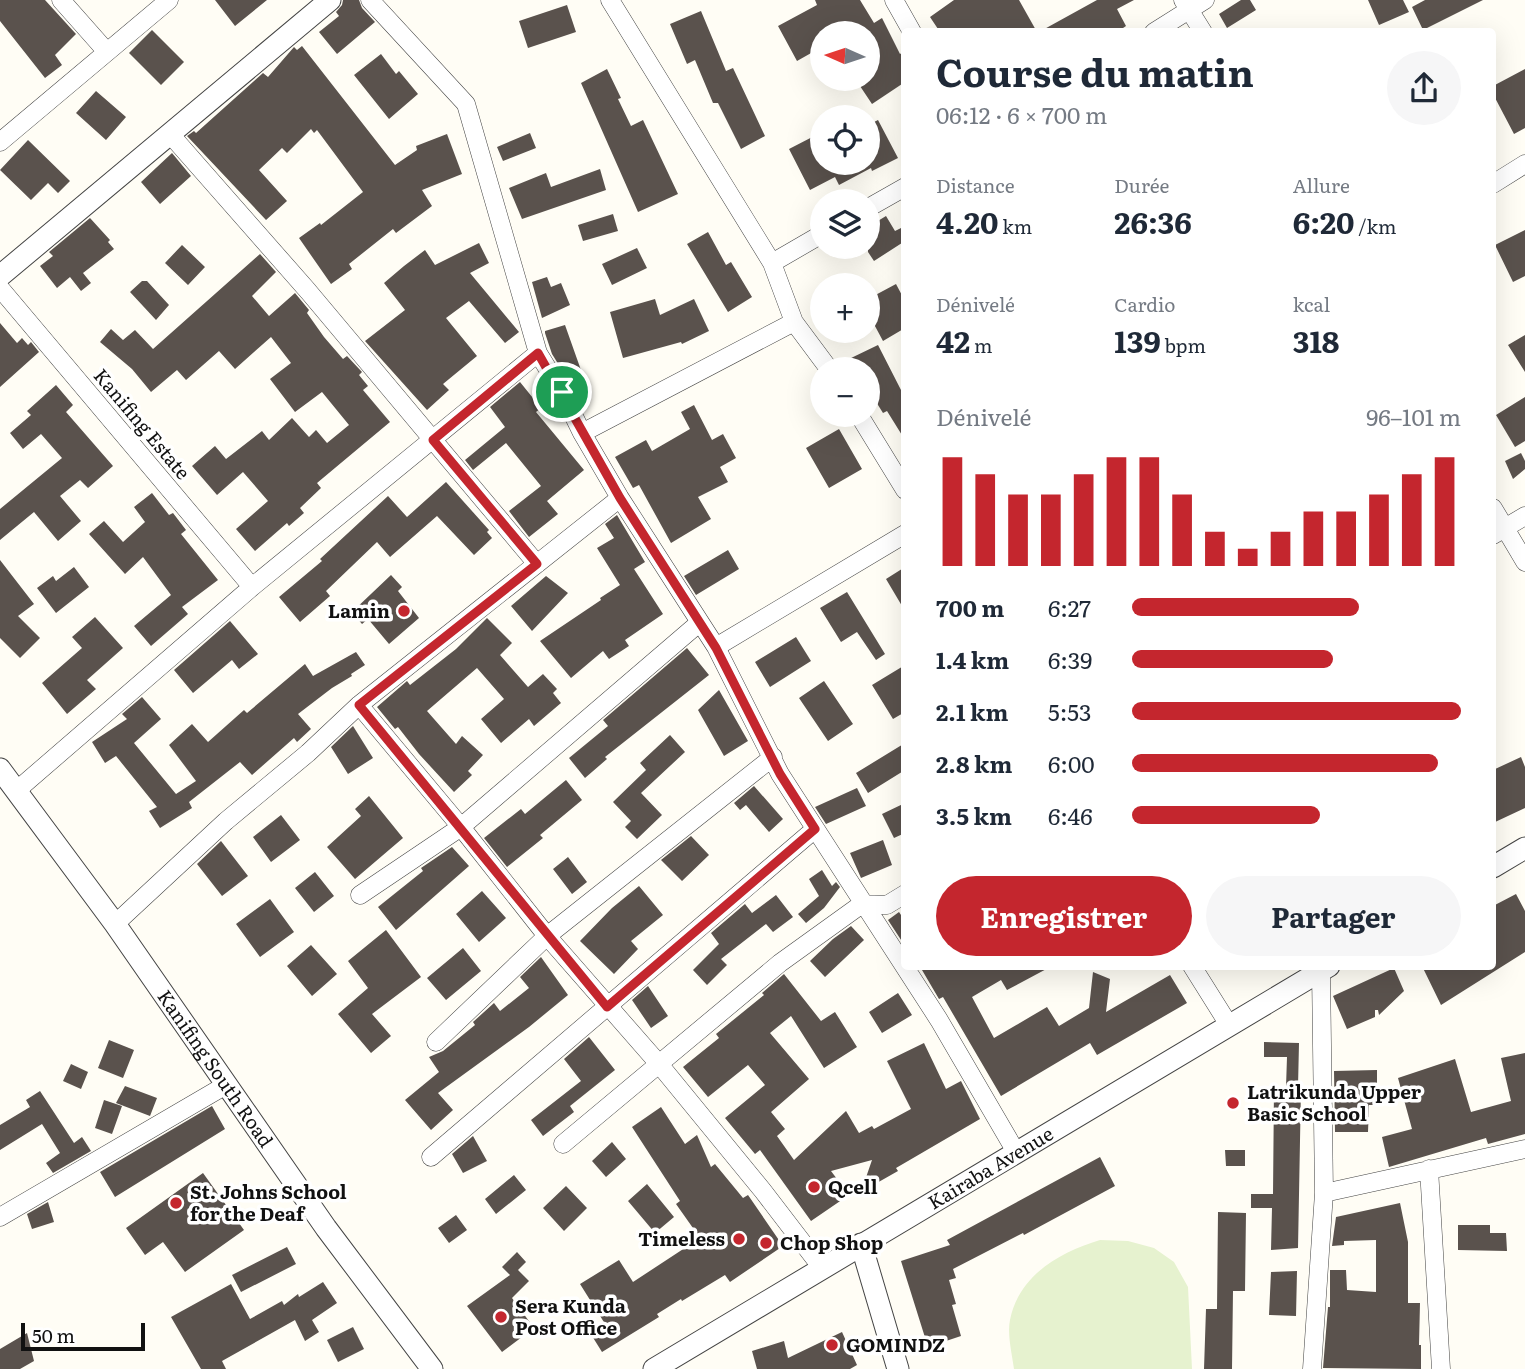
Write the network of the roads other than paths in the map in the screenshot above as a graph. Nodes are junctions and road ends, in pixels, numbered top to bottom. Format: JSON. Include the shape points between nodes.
{"nodes":[{"id":1,"x":61,"y":0,"type":"edge"},
{"id":2,"x":169,"y":0,"type":"edge"},
{"id":3,"x":330,"y":0,"type":"edge"},
{"id":4,"x":370,"y":0,"type":"edge"},
{"id":5,"x":610,"y":0,"type":"edge"},
{"id":6,"x":894,"y":0,"type":"edge"},
{"id":7,"x":1205,"y":0,"type":"edge"},
{"id":8,"x":1186,"y":4,"type":"edge"},
{"id":9,"x":910,"y":28,"type":"edge"},
{"id":10,"x":1159,"y":28,"type":"edge"},
{"id":11,"x":1201,"y":28,"type":"edge"},
{"id":12,"x":107,"y":52,"type":"junction"},
{"id":13,"x":170,"y":134,"type":"junction"},
{"id":14,"x":0,"y":142,"type":"edge"},
{"id":15,"x":1525,"y":164,"type":"edge"},
{"id":16,"x":1496,"y":182,"type":"edge"},
{"id":17,"x":901,"y":189,"type":"edge"},
{"id":18,"x":880,"y":201,"type":"edge"},
{"id":19,"x":810,"y":241,"type":"edge"},
{"id":20,"x":772,"y":263,"type":"junction"},
{"id":21,"x":0,"y":276,"type":"edge"},
{"id":22,"x":0,"y":288,"type":"edge"},
{"id":23,"x":794,"y":322,"type":"junction"},
{"id":24,"x":538,"y":353,"type":"junction"},
{"id":25,"x":820,"y":357,"type":"edge"},
{"id":26,"x":866,"y":427,"type":"edge"},
{"id":27,"x":582,"y":433,"type":"junction"},
{"id":28,"x":433,"y":440,"type":"junction"},
{"id":29,"x":901,"y":483,"type":"edge"},
{"id":30,"x":620,"y":498,"type":"junction"},
{"id":31,"x":1525,"y":516,"type":"edge"},
{"id":32,"x":1499,"y":531,"type":"edge"},
{"id":33,"x":901,"y":536,"type":"edge"},
{"id":34,"x":1525,"y":562,"type":"edge"},
{"id":35,"x":537,"y":564,"type":"junction"},
{"id":36,"x":252,"y":587,"type":"junction"},
{"id":37,"x":699,"y":623,"type":"junction"},
{"id":38,"x":716,"y":648,"type":"junction"},
{"id":39,"x":359,"y":705,"type":"junction"},
{"id":40,"x":773,"y":757,"type":"junction"},
{"id":41,"x":0,"y":769,"type":"edge"},
{"id":42,"x":16,"y":791,"type":"junction"},
{"id":43,"x":461,"y":827,"type":"junction"},
{"id":44,"x":815,"y":829,"type":"junction"},
{"id":45,"x":1525,"y":848,"type":"edge"},
{"id":46,"x":1496,"y":865,"type":"edge"},
{"id":47,"x":360,"y":895,"type":"dead end"},
{"id":48,"x":901,"y":896,"type":"edge"},
{"id":49,"x":862,"y":904,"type":"junction"},
{"id":50,"x":115,"y":924,"type":"junction"},
{"id":51,"x":547,"y":936,"type":"junction"},
{"id":52,"x":901,"y":963,"type":"edge"},
{"id":53,"x":906,"y":970,"type":"edge"},
{"id":54,"x":1195,"y":970,"type":"edge"},
{"id":55,"x":1322,"y":970,"type":"edge"},
{"id":56,"x":1325,"y":970,"type":"edge"},
{"id":57,"x":607,"y":1007,"type":"junction"},
{"id":58,"x":1229,"y":1025,"type":"junction"},
{"id":59,"x":436,"y":1042,"type":"dead end"},
{"id":60,"x":659,"y":1064,"type":"junction"},
{"id":61,"x":226,"y":1085,"type":"junction"},
{"id":62,"x":563,"y":1144,"type":"dead end"},
{"id":63,"x":1525,"y":1149,"type":"edge"},
{"id":64,"x":1016,"y":1152,"type":"junction"},
{"id":65,"x":431,"y":1157,"type":"dead end"},
{"id":66,"x":1429,"y":1169,"type":"junction"},
{"id":67,"x":1324,"y":1193,"type":"junction"},
{"id":68,"x":0,"y":1217,"type":"edge"},
{"id":69,"x":861,"y":1244,"type":"junction"},
{"id":70,"x":822,"y":1268,"type":"junction"},
{"id":71,"x":432,"y":1369,"type":"edge"},
{"id":72,"x":654,"y":1369,"type":"edge"},
{"id":73,"x":898,"y":1369,"type":"edge"},
{"id":74,"x":1312,"y":1369,"type":"edge"},
{"id":75,"x":1441,"y":1369,"type":"edge"}],
"edges":[{"from":1,"to":12,"type":"street"},
{"from":2,"to":12,"type":"street"},
{"from":3,"to":13,"type":"street"},
{"from":4,"to":24,"type":"street","via":[[466,104]]},
{"from":5,"to":20,"type":"street"},
{"from":6,"to":9,"type":"street"},
{"from":7,"to":8,"type":"street"},
{"from":8,"to":10,"type":"street"},
{"from":8,"to":11,"type":"street"},
{"from":12,"to":14,"type":"street"},
{"from":13,"to":21,"type":"street"},
{"from":13,"to":28,"type":"street"},
{"from":15,"to":16,"type":"street"},
{"from":17,"to":18,"type":"street"},
{"from":19,"to":20,"type":"street"},
{"from":20,"to":23,"type":"street"},
{"from":22,"to":36,"type":"street","name":"Kanifing Estate"},
{"from":23,"to":25,"type":"street"},
{"from":23,"to":27,"type":"street"},
{"from":24,"to":27,"type":"street"},
{"from":24,"to":28,"type":"street"},
{"from":26,"to":29,"type":"street"},
{"from":27,"to":30,"type":"street"},
{"from":28,"to":35,"type":"street"},
{"from":28,"to":36,"type":"street"},
{"from":30,"to":35,"type":"street"},
{"from":30,"to":37,"type":"street"},
{"from":31,"to":32,"type":"street"},
{"from":32,"to":34,"type":"street"},
{"from":33,"to":38,"type":"street"},
{"from":35,"to":39,"type":"street"},
{"from":36,"to":42,"type":"street"},
{"from":37,"to":38,"type":"street"},
{"from":37,"to":43,"type":"street"},
{"from":38,"to":40,"type":"street"},
{"from":39,"to":43,"type":"street"},
{"from":39,"to":50,"type":"street"},
{"from":40,"to":44,"type":"street"},
{"from":40,"to":51,"type":"street"},
{"from":41,"to":42,"type":"street","name":"Kanifing South Road"},
{"from":42,"to":50,"type":"street","name":"Kanifing South Road"},
{"from":43,"to":47,"type":"street"},
{"from":43,"to":51,"type":"street"},
{"from":44,"to":49,"type":"street"},
{"from":44,"to":57,"type":"street"},
{"from":45,"to":46,"type":"street"},
{"from":48,"to":49,"type":"street","via":[[887,905]]},
{"from":49,"to":52,"type":"street"},
{"from":49,"to":60,"type":"street","via":[[780,963]]},
{"from":50,"to":61,"type":"street","name":"Kanifing South Road"},
{"from":51,"to":57,"type":"street"},
{"from":51,"to":59,"type":"street"},
{"from":53,"to":64,"type":"street"},
{"from":54,"to":58,"type":"street"},
{"from":55,"to":58,"type":"street","name":"Kairaba Avenue"},
{"from":56,"to":67,"type":"street"},
{"from":57,"to":60,"type":"street"},
{"from":57,"to":65,"type":"street"},
{"from":58,"to":64,"type":"street","name":"Kairaba Avenue"},
{"from":60,"to":62,"type":"street"},
{"from":60,"to":70,"type":"street"},
{"from":61,"to":68,"type":"street"},
{"from":61,"to":71,"type":"street","name":"Kanifing South Road"},
{"from":63,"to":66,"type":"street"},
{"from":64,"to":69,"type":"street","name":"Kairaba Avenue"},
{"from":66,"to":67,"type":"street"},
{"from":66,"to":75,"type":"street"},
{"from":67,"to":74,"type":"street"},
{"from":69,"to":70,"type":"street","name":"Kairaba Avenue"},
{"from":69,"to":73,"type":"street"},
{"from":70,"to":72,"type":"street","name":"Kairaba Avenue"}]}
